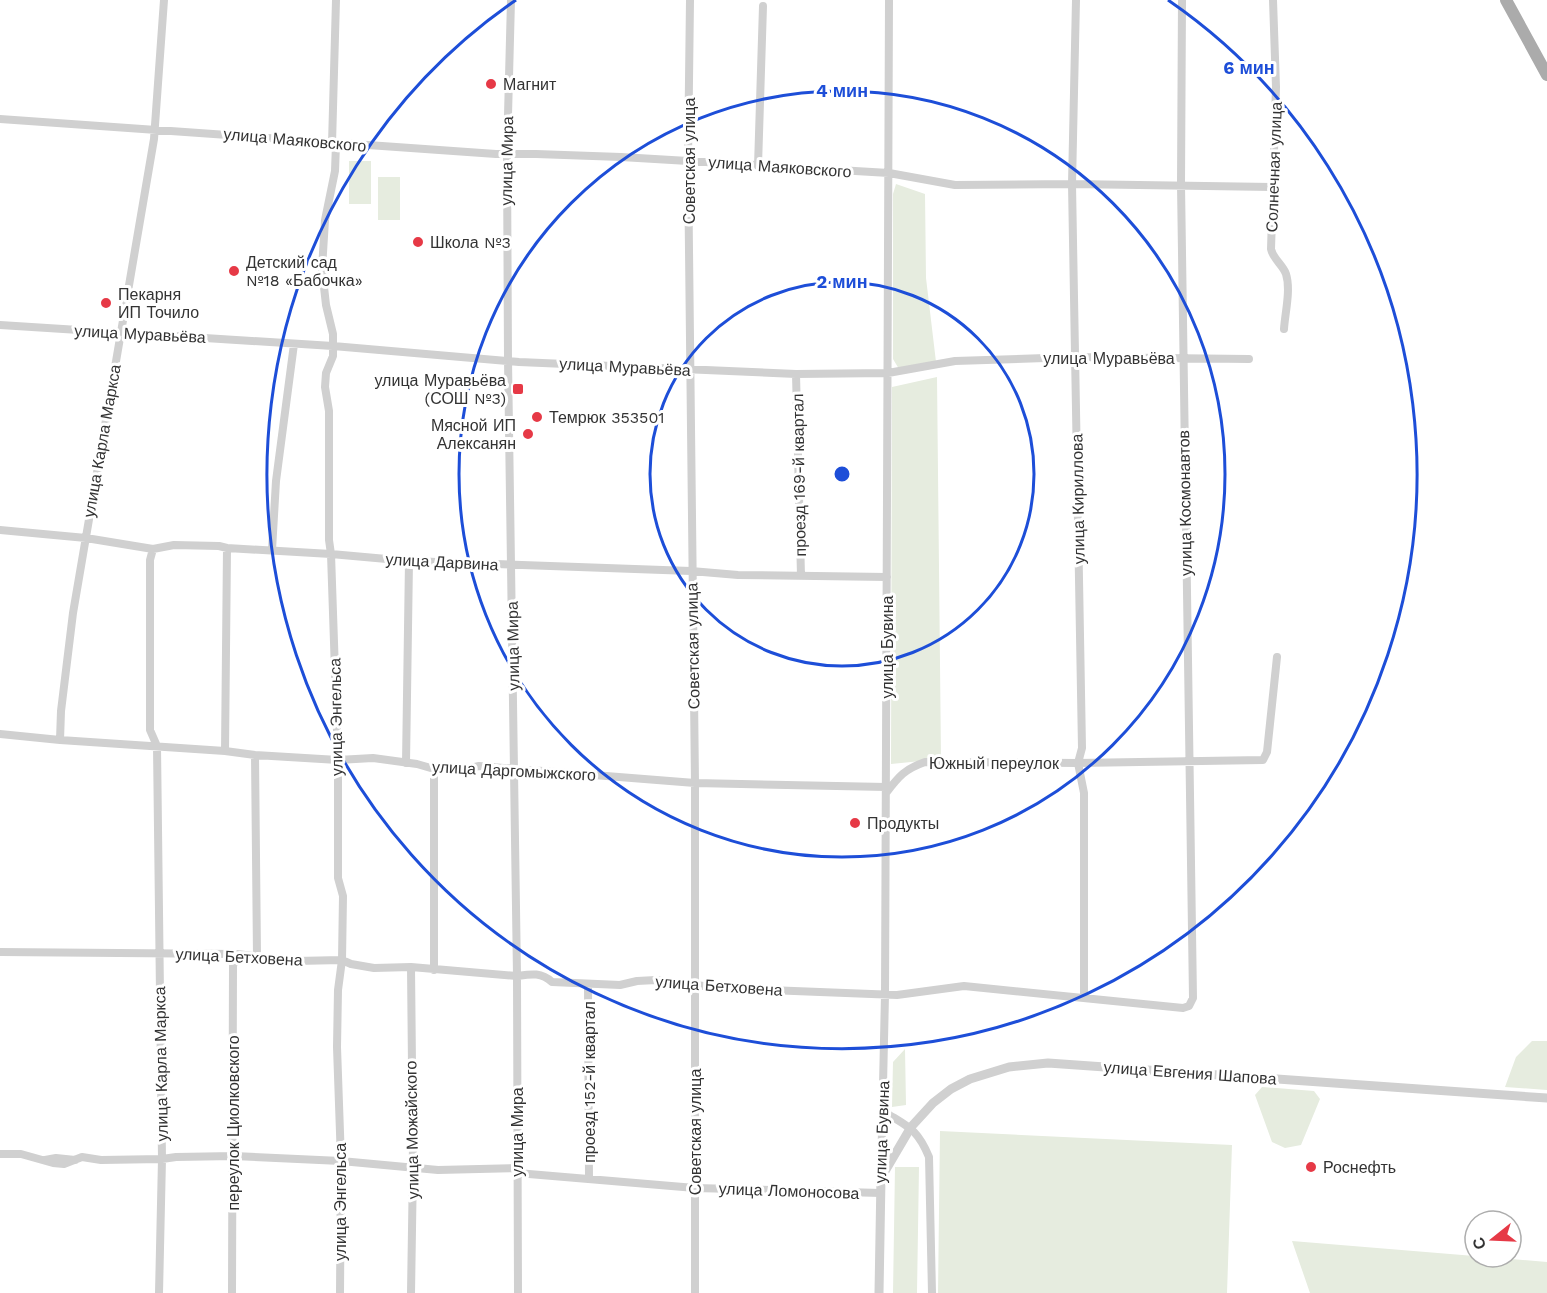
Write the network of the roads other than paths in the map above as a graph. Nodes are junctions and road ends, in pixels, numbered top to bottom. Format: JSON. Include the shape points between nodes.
{"nodes":[{"id":1,"x":164,"y":0,"type":"edge"},
{"id":2,"x":336,"y":0,"type":"edge"},
{"id":3,"x":511,"y":0,"type":"edge"},
{"id":4,"x":690,"y":0,"type":"edge"},
{"id":5,"x":889,"y":0,"type":"edge"},
{"id":6,"x":1076,"y":0,"type":"edge"},
{"id":7,"x":1182,"y":0,"type":"edge"},
{"id":8,"x":1274,"y":0,"type":"edge"},
{"id":9,"x":1506,"y":0,"type":"edge"},
{"id":10,"x":763,"y":6,"type":"dead end"},
{"id":11,"x":1547,"y":75,"type":"edge"},
{"id":12,"x":0,"y":119,"type":"edge"},
{"id":13,"x":155,"y":129,"type":"junction"},
{"id":14,"x":334,"y":144,"type":"junction"},
{"id":15,"x":507,"y":154,"type":"junction"},
{"id":16,"x":688,"y":161,"type":"junction"},
{"id":17,"x":758,"y":166,"type":"junction"},
{"id":18,"x":889,"y":173,"type":"junction"},
{"id":19,"x":1072,"y":184,"type":"junction"},
{"id":20,"x":1181,"y":185,"type":"junction"},
{"id":21,"x":1273,"y":187,"type":"junction"},
{"id":22,"x":0,"y":325,"type":"edge"},
{"id":23,"x":1284,"y":329,"type":"dead end"},
{"id":24,"x":120,"y":333,"type":"junction"},
{"id":25,"x":294,"y":344,"type":"junction"},
{"id":26,"x":333,"y":346,"type":"junction"},
{"id":27,"x":1075,"y":357,"type":"junction"},
{"id":28,"x":1183,"y":358,"type":"junction"},
{"id":29,"x":1249,"y":359,"type":"dead end"},
{"id":30,"x":508,"y":360,"type":"junction"},
{"id":31,"x":690,"y":370,"type":"junction"},
{"id":32,"x":888,"y":373,"type":"junction"},
{"id":33,"x":796,"y":374,"type":"junction"},
{"id":34,"x":0,"y":530,"type":"edge"},
{"id":35,"x":86,"y":538,"type":"junction"},
{"id":36,"x":227,"y":548,"type":"junction"},
{"id":37,"x":153,"y":549,"type":"junction"},
{"id":38,"x":272,"y":550,"type":"junction"},
{"id":39,"x":332,"y":554,"type":"junction"},
{"id":40,"x":409,"y":561,"type":"junction"},
{"id":41,"x":512,"y":565,"type":"junction"},
{"id":42,"x":691,"y":571,"type":"junction"},
{"id":43,"x":801,"y":576,"type":"junction"},
{"id":44,"x":887,"y":577,"type":"junction"},
{"id":45,"x":1277,"y":657,"type":"dead end"},
{"id":46,"x":0,"y":734,"type":"edge"},
{"id":47,"x":60,"y":740,"type":"junction"},
{"id":48,"x":157,"y":746,"type":"junction"},
{"id":49,"x":225,"y":751,"type":"junction"},
{"id":50,"x":255,"y":755,"type":"junction"},
{"id":51,"x":338,"y":760,"type":"junction"},
{"id":52,"x":1189,"y":760,"type":"junction"},
{"id":53,"x":406,"y":763,"type":"junction"},
{"id":54,"x":1078,"y":763,"type":"junction"},
{"id":55,"x":434,"y":769,"type":"junction"},
{"id":56,"x":514,"y":771,"type":"junction"},
{"id":57,"x":695,"y":783,"type":"junction"},
{"id":58,"x":886,"y":790,"type":"junction"},
{"id":59,"x":0,"y":952,"type":"edge"},
{"id":60,"x":160,"y":952,"type":"junction"},
{"id":61,"x":237,"y":954,"type":"junction"},
{"id":62,"x":257,"y":956,"type":"junction"},
{"id":63,"x":342,"y":960,"type":"junction"},
{"id":64,"x":411,"y":967,"type":"junction"},
{"id":65,"x":434,"y":970,"type":"junction"},
{"id":66,"x":517,"y":976,"type":"junction"},
{"id":67,"x":588,"y":984,"type":"junction"},
{"id":68,"x":696,"y":985,"type":"junction"},
{"id":69,"x":885,"y":995,"type":"junction"},
{"id":70,"x":1084,"y":997,"type":"junction"},
{"id":71,"x":1189,"y":1006,"type":"joint"},
{"id":72,"x":1547,"y":1098,"type":"edge"},
{"id":73,"x":883,"y":1111,"type":"junction"},
{"id":74,"x":911,"y":1127,"type":"junction"},
{"id":75,"x":0,"y":1154,"type":"edge"},
{"id":76,"x":234,"y":1156,"type":"junction"},
{"id":77,"x":162,"y":1160,"type":"junction"},
{"id":78,"x":341,"y":1161,"type":"junction"},
{"id":79,"x":413,"y":1166,"type":"junction"},
{"id":80,"x":517,"y":1171,"type":"junction"},
{"id":81,"x":881,"y":1178,"type":"junction"},
{"id":82,"x":589,"y":1179,"type":"junction"},
{"id":83,"x":695,"y":1188,"type":"junction"},
{"id":84,"x":881,"y":1193,"type":"junction"},
{"id":85,"x":159,"y":1293,"type":"edge"},
{"id":86,"x":232,"y":1293,"type":"edge"},
{"id":87,"x":340,"y":1293,"type":"edge"},
{"id":88,"x":411,"y":1293,"type":"edge"},
{"id":89,"x":518,"y":1293,"type":"edge"},
{"id":90,"x":695,"y":1293,"type":"edge"},
{"id":91,"x":879,"y":1293,"type":"edge"},
{"id":92,"x":932,"y":1293,"type":"edge"}],
"edges":[{"from":1,"to":13,"type":"street","name":"улица Карла Маркса"},
{"from":2,"to":14,"type":"street","name":"улица Энгельса"},
{"from":3,"to":15,"type":"street","name":"улица Мира"},
{"from":4,"to":16,"type":"street","name":"Советская улица"},
{"from":5,"to":18,"type":"street","name":"улица Бувина"},
{"from":6,"to":19,"type":"street","name":"улица Кириллова"},
{"from":7,"to":20,"type":"street","name":"улица Космонавтов"},
{"from":8,"to":21,"type":"street","name":"Солнечная улица"},
{"from":9,"to":11,"type":"main road"},
{"from":10,"to":17,"type":"street"},
{"from":12,"to":13,"type":"street","name":"улица Маяковского"},
{"from":13,"to":14,"type":"street","name":"улица Маяковского"},
{"from":13,"to":24,"type":"street","name":"улица Карла Маркса"},
{"from":14,"to":15,"type":"street","name":"улица Маяковского"},
{"from":14,"to":26,"type":"street","name":"улица Энгельса","via":[[335,171],[325,220],[322,269]]},
{"from":15,"to":16,"type":"street","name":"улица Маяковского"},
{"from":15,"to":30,"type":"street","name":"улица Мира"},
{"from":16,"to":17,"type":"street","name":"улица Маяковского"},
{"from":16,"to":31,"type":"street","name":"Советская улица"},
{"from":17,"to":18,"type":"street","name":"улица Маяковского"},
{"from":18,"to":19,"type":"street","name":"улица Маяковского","via":[[955,185]]},
{"from":18,"to":32,"type":"street","name":"улица Бувина"},
{"from":19,"to":20,"type":"street","name":"улица Маяковского"},
{"from":19,"to":27,"type":"street","name":"улица Кириллова"},
{"from":20,"to":21,"type":"street","name":"улица Маяковского"},
{"from":20,"to":28,"type":"street","name":"улица Космонавтов"},
{"from":21,"to":23,"type":"street","name":"Солнечная улица","via":[[1271,249],[1288,283]]},
{"from":22,"to":24,"type":"street","name":"улица Муравьёва"},
{"from":24,"to":25,"type":"street","name":"улица Муравьёва"},
{"from":24,"to":35,"type":"street","name":"улица Карла Маркса"},
{"from":25,"to":26,"type":"street","name":"улица Муравьёва"},
{"from":25,"to":38,"type":"street","via":[[276,481]]},
{"from":26,"to":30,"type":"street","name":"улица Муравьёва"},
{"from":26,"to":39,"type":"street","name":"улица Энгельса","via":[[325,387]]},
{"from":27,"to":28,"type":"street","name":"улица Муравьёва"},
{"from":27,"to":32,"type":"street","name":"улица Муравьёва","via":[[955,361]]},
{"from":27,"to":54,"type":"street","name":"улица Кириллова","via":[[1082,748]]},
{"from":28,"to":29,"type":"street","name":"улица Муравьёва"},
{"from":28,"to":52,"type":"street","name":"улица Космонавтов"},
{"from":30,"to":31,"type":"street","name":"улица Муравьёва"},
{"from":30,"to":41,"type":"street","name":"улица Мира"},
{"from":31,"to":33,"type":"street","name":"улица Муравьёва"},
{"from":31,"to":42,"type":"street","name":"Советская улица"},
{"from":32,"to":33,"type":"street","name":"улица Муравьёва"},
{"from":32,"to":44,"type":"street","name":"улица Бувина"},
{"from":33,"to":43,"type":"street","name":"проезд 169-й квартал"},
{"from":34,"to":35,"type":"street","name":"улица Дарвина"},
{"from":35,"to":37,"type":"street","name":"улица Дарвина"},
{"from":35,"to":47,"type":"street","name":"улица Карла Маркса","via":[[65,670]]},
{"from":36,"to":37,"type":"street","name":"улица Дарвина","via":[[174,544]]},
{"from":36,"to":38,"type":"street","name":"улица Дарвина"},
{"from":36,"to":49,"type":"street"},
{"from":37,"to":48,"type":"street","name":"улица Карла Маркса","via":[[150,730]]},
{"from":38,"to":39,"type":"street","name":"улица Дарвина"},
{"from":39,"to":40,"type":"street","name":"улица Дарвина"},
{"from":39,"to":51,"type":"street","name":"улица Энгельса"},
{"from":40,"to":41,"type":"street","name":"улица Дарвина"},
{"from":40,"to":53,"type":"street"},
{"from":41,"to":42,"type":"street","name":"улица Дарвина"},
{"from":41,"to":56,"type":"street","name":"улица Мира"},
{"from":42,"to":43,"type":"street","name":"улица Дарвина"},
{"from":42,"to":57,"type":"street","name":"Советская улица"},
{"from":43,"to":44,"type":"street","name":"улица Дарвина"},
{"from":44,"to":58,"type":"street","name":"улица Бувина"},
{"from":45,"to":52,"type":"street","name":"Южный переулок","via":[[1267,752],[1263,759]]},
{"from":46,"to":47,"type":"street","name":"улица Даргомыжского"},
{"from":47,"to":48,"type":"street","name":"улица Даргомыжского"},
{"from":48,"to":49,"type":"street","name":"улица Даргомыжского"},
{"from":48,"to":60,"type":"street","name":"улица Карла Маркса"},
{"from":49,"to":50,"type":"street","name":"улица Даргомыжского"},
{"from":50,"to":51,"type":"street","name":"улица Даргомыжского"},
{"from":50,"to":62,"type":"street"},
{"from":51,"to":53,"type":"street","name":"улица Даргомыжского","via":[[373,758]]},
{"from":51,"to":63,"type":"street","name":"улица Энгельса"},
{"from":52,"to":54,"type":"street","name":"Южный переулок"},
{"from":52,"to":71,"type":"street","name":"улица Космонавтов","via":[[1193,998]]},
{"from":53,"to":55,"type":"street","name":"улица Даргомыжского"},
{"from":54,"to":58,"type":"street","name":"Южный переулок","via":[[925,762],[900,774]]},
{"from":54,"to":70,"type":"street","name":"улица Кириллова","via":[[1084,793]]},
{"from":55,"to":56,"type":"street","name":"улица Даргомыжского","via":[[479,766]]},
{"from":55,"to":65,"type":"street"},
{"from":56,"to":57,"type":"street","name":"улица Даргомыжского"},
{"from":56,"to":66,"type":"street","name":"улица Мира"},
{"from":57,"to":58,"type":"street","name":"улица Даргомыжского"},
{"from":57,"to":68,"type":"street","name":"Советская улица"},
{"from":58,"to":69,"type":"street","name":"улица Бувина"},
{"from":59,"to":60,"type":"street","name":"улица Бетховена"},
{"from":60,"to":61,"type":"street","name":"улица Бетховена"},
{"from":60,"to":77,"type":"street","name":"улица Карла Маркса"},
{"from":61,"to":62,"type":"street","name":"улица Бетховена"},
{"from":61,"to":76,"type":"street","name":"переулок Циолковского","via":[[233,966]]},
{"from":62,"to":63,"type":"street","name":"улица Бетховена","via":[[296,961]]},
{"from":63,"to":64,"type":"street","name":"улица Бетховена","via":[[374,968]]},
{"from":63,"to":78,"type":"street","name":"улица Энгельса","via":[[337,1047]]},
{"from":64,"to":65,"type":"street","name":"улица Бетховена"},
{"from":64,"to":79,"type":"street","name":"улица Можайского"},
{"from":65,"to":66,"type":"street","name":"улица Бетховена"},
{"from":66,"to":67,"type":"street","name":"улица Бетховена","via":[[544,975],[552,982]]},
{"from":66,"to":80,"type":"street","name":"улица Мира"},
{"from":67,"to":68,"type":"street","name":"улица Бетховена","via":[[656,980]]},
{"from":67,"to":82,"type":"street","name":"проезд 152-й квартал"},
{"from":68,"to":69,"type":"street","name":"улица Бетховена"},
{"from":68,"to":83,"type":"street","name":"Советская улица"},
{"from":69,"to":70,"type":"street","name":"улица Бетховена","via":[[963,986]]},
{"from":69,"to":73,"type":"street","name":"улица Бувина"},
{"from":70,"to":71,"type":"street","name":"улица Бетховена"},
{"from":72,"to":74,"type":"street","name":"улица Евгения Шапова","via":[[1032,1063],[969,1079],[933,1103]]},
{"from":73,"to":74,"type":"street"},
{"from":73,"to":81,"type":"street","name":"улица Бувина"},
{"from":74,"to":81,"type":"street","name":"улица Евгения Шапова"},
{"from":74,"to":92,"type":"street","name":"улица Бувина","via":[[930,1164]]},
{"from":75,"to":77,"type":"street","name":"улица Ломоносова","via":[[21,1154],[64,1164],[82,1157]]},
{"from":76,"to":77,"type":"street","name":"улица Ломоносова"},
{"from":76,"to":78,"type":"street","name":"улица Ломоносова"},
{"from":76,"to":86,"type":"street","name":"переулок Циолковского"},
{"from":77,"to":85,"type":"street","name":"улица Карла Маркса"},
{"from":78,"to":79,"type":"street","name":"улица Ломоносова"},
{"from":78,"to":87,"type":"street","name":"улица Энгельса"},
{"from":79,"to":80,"type":"street","name":"улица Ломоносова"},
{"from":79,"to":88,"type":"street","name":"улица Можайского"},
{"from":80,"to":82,"type":"street","name":"улица Ломоносова"},
{"from":80,"to":89,"type":"street","name":"улица Мира"},
{"from":81,"to":84,"type":"street","name":"улица Бувина"},
{"from":82,"to":83,"type":"street","name":"улица Ломоносова"},
{"from":83,"to":84,"type":"street","name":"улица Ломоносова"},
{"from":83,"to":90,"type":"street","name":"Советская улица"},
{"from":84,"to":91,"type":"street","name":"улица Бувина"}]}
